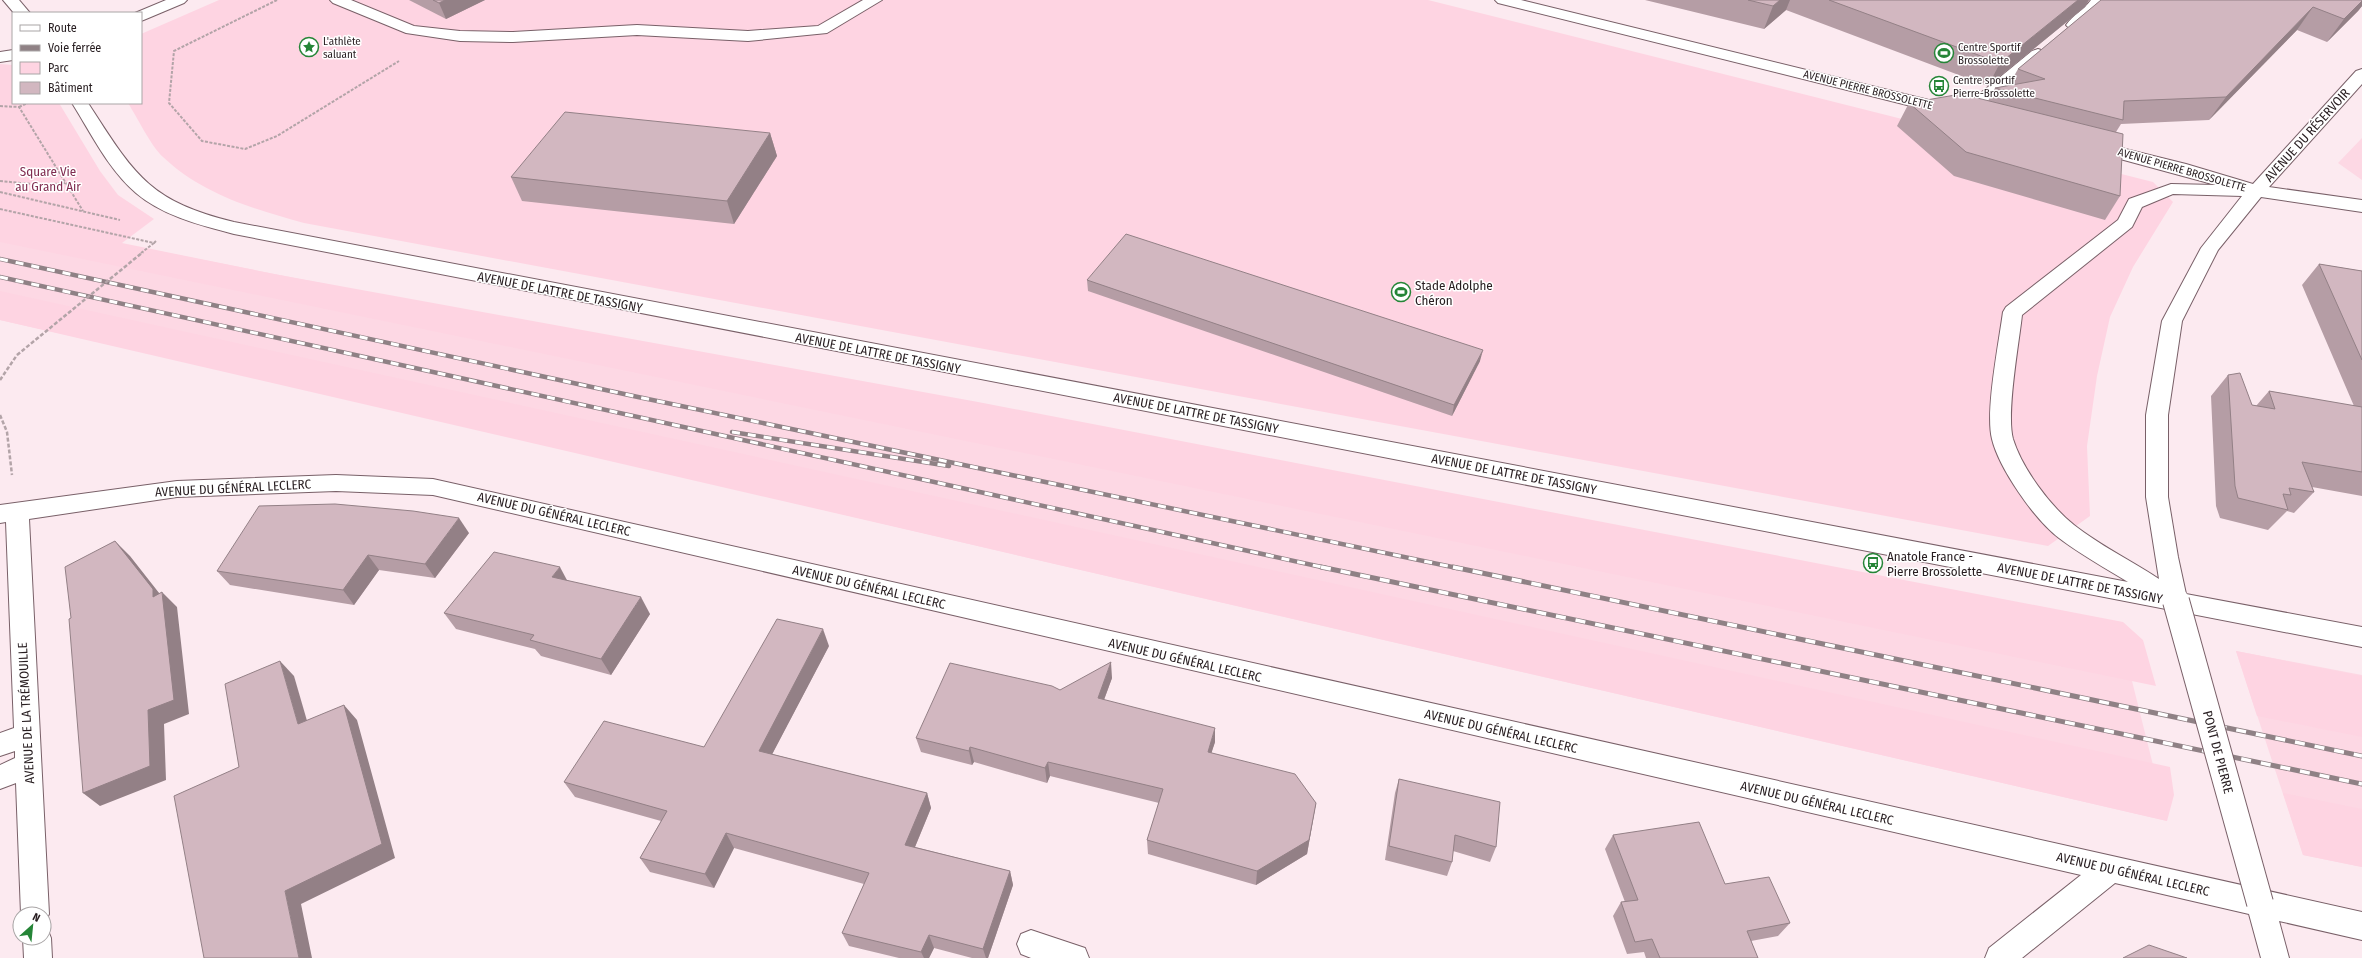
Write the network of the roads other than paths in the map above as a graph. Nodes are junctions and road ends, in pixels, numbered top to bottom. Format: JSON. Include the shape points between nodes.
{"nodes":[{"id":1,"x":11,"y":0,"type":"edge"},
{"id":2,"x":179,"y":0,"type":"edge"},
{"id":3,"x":338,"y":0,"type":"edge"},
{"id":4,"x":874,"y":0,"type":"edge"},
{"id":5,"x":1503,"y":0,"type":"edge"},
{"id":6,"x":2098,"y":0,"type":"edge"},
{"id":7,"x":21,"y":12,"type":"edge"},
{"id":8,"x":142,"y":16,"type":"edge"},
{"id":9,"x":12,"y":55,"type":"edge"},
{"id":10,"x":0,"y":57,"type":"edge"},
{"id":11,"x":2362,"y":74,"type":"edge"},
{"id":12,"x":81,"y":104,"type":"edge"},
{"id":13,"x":2081,"y":143,"type":"edge"},
{"id":14,"x":2256,"y":191,"type":"junction"},
{"id":15,"x":2362,"y":206,"type":"edge"},
{"id":16,"x":8,"y":513,"type":"edge"},
{"id":17,"x":2176,"y":601,"type":"junction"},
{"id":18,"x":2362,"y":637,"type":"edge"},
{"id":19,"x":28,"y":734,"type":"junction"},
{"id":20,"x":0,"y":745,"type":"edge"},
{"id":21,"x":28,"y":765,"type":"junction"},
{"id":22,"x":0,"y":777,"type":"edge"},
{"id":23,"x":2112,"y":869,"type":"junction"},
{"id":24,"x":2260,"y":903,"type":"junction"},
{"id":25,"x":36,"y":906,"type":"edge"},
{"id":26,"x":2362,"y":926,"type":"edge"},
{"id":27,"x":1031,"y":944,"type":"dead end"},
{"id":28,"x":37,"y":946,"type":"edge"},
{"id":29,"x":38,"y":958,"type":"edge"},
{"id":30,"x":1075,"y":958,"type":"edge"},
{"id":31,"x":1999,"y":958,"type":"edge"},
{"id":32,"x":2275,"y":958,"type":"edge"}],
"edges":[{"from":1,"to":7,"type":"street"},
{"from":2,"to":8,"type":"street"},
{"from":3,"to":4,"type":"street","via":[[410,30],[447,35],[513,37],[637,30],[748,36],[822,30]]},
{"from":5,"to":6,"type":"street","name":"AVENUE PIERRE BROSSOLETTE","via":[[1974,116],[2055,40],[2091,11]]},
{"from":9,"to":10,"type":"street"},
{"from":11,"to":14,"type":"street","name":"AVENUE DU RÉSERVOIR"},
{"from":12,"to":17,"type":"street","name":"AVENUE DE LATTRE DE TASSIGNY","via":[[120,165],[142,189],[168,206],[223,225],[288,240]]},
{"from":13,"to":14,"type":"street","name":"AVENUE PIERRE BROSSOLETTE","via":[[2180,168]]},
{"from":14,"to":15,"type":"street"},
{"from":14,"to":17,"type":"street","name":"AVENUE DU RÉSERVOIR","via":[[2210,248],[2172,322],[2157,415],[2157,490],[2166,557]]},
{"from":14,"to":17,"type":"street","via":[[2171,189],[2135,203],[2126,223],[2013,312],[2001,412],[2002,438],[2014,466],[2036,498],[2066,532]]},
{"from":16,"to":19,"type":"street","name":"AVENUE DE LA TRÉMOUILLE"},
{"from":16,"to":23,"type":"street","name":"AVENUE DU GÉNÉRAL LECLERC","via":[[177,488],[336,483],[433,487]]},
{"from":17,"to":18,"type":"street","name":"AVENUE DE LATTRE DE TASSIGNY"},
{"from":17,"to":24,"type":"street","name":"PONT DE PIERRE","bridge":true},
{"from":19,"to":20,"type":"street"},
{"from":19,"to":21,"type":"street","name":"AVENUE DE LA TRÉMOUILLE"},
{"from":21,"to":22,"type":"street"},
{"from":21,"to":25,"type":"street","name":"AVENUE DE LA TRÉMOUILLE"},
{"from":23,"to":24,"type":"street","name":"AVENUE DU GÉNÉRAL LECLERC"},
{"from":23,"to":31,"type":"street"},
{"from":24,"to":26,"type":"street","name":"AVENUE DU GÉNÉRAL LECLERC"},
{"from":24,"to":32,"type":"street","name":"PONT DE PIERRE"},
{"from":27,"to":30,"type":"street"},
{"from":28,"to":29,"type":"street"}]}
